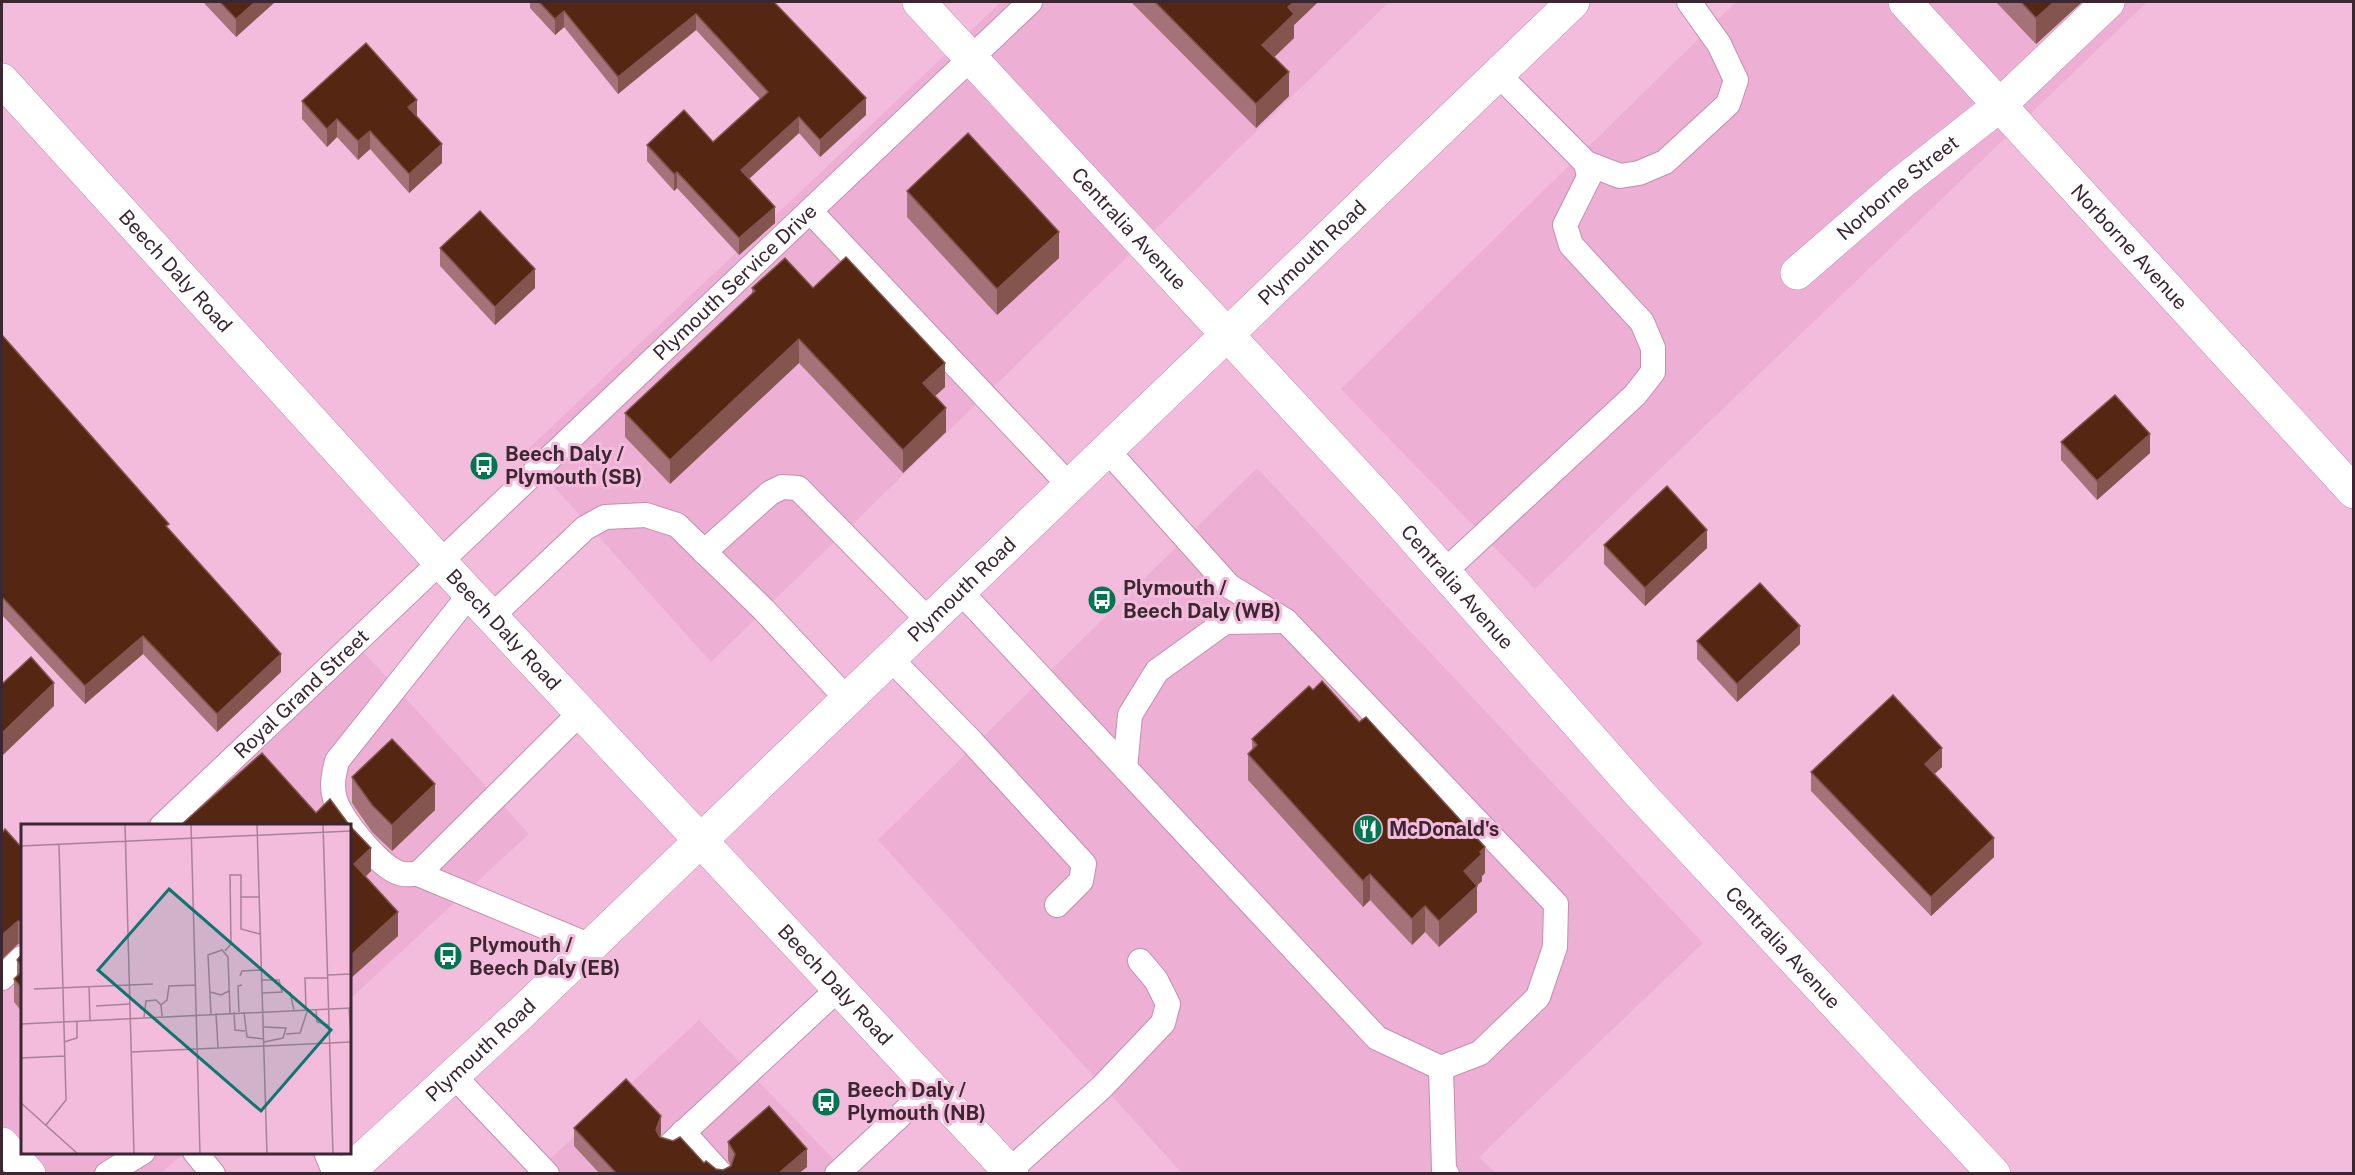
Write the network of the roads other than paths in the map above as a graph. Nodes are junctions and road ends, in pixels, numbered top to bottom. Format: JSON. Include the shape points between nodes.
{"nodes":[{"id":1,"x":919,"y":2,"type":"edge"},
{"id":2,"x":1030,"y":2,"type":"edge"},
{"id":3,"x":1573,"y":2,"type":"edge"},
{"id":4,"x":1689,"y":2,"type":"edge"},
{"id":5,"x":1905,"y":2,"type":"edge"},
{"id":6,"x":2109,"y":2,"type":"edge"},
{"id":7,"x":971,"y":58,"type":"junction"},
{"id":8,"x":1498,"y":74,"type":"junction"},
{"id":9,"x":2,"y":80,"type":"edge"},
{"id":10,"x":2000,"y":105,"type":"junction"},
{"id":11,"x":1586,"y":163,"type":"junction"},
{"id":12,"x":810,"y":211,"type":"junction"},
{"id":13,"x":1797,"y":273,"type":"dead end"},
{"id":14,"x":1228,"y":336,"type":"junction"},
{"id":15,"x":1108,"y":451,"type":"junction"},
{"id":16,"x":1071,"y":487,"type":"junction"},
{"id":17,"x":2354,"y":492,"type":"edge"},
{"id":18,"x":704,"y":552,"type":"junction"},
{"id":19,"x":440,"y":561,"type":"junction"},
{"id":20,"x":1444,"y":573,"type":"junction"},
{"id":21,"x":961,"y":592,"type":"junction"},
{"id":22,"x":481,"y":605,"type":"junction"},
{"id":23,"x":1286,"y":621,"type":"junction"},
{"id":24,"x":930,"y":622,"type":"junction"},
{"id":25,"x":891,"y":659,"type":"junction"},
{"id":26,"x":849,"y":700,"type":"junction"},
{"id":27,"x":580,"y":712,"type":"junction"},
{"id":28,"x":1125,"y":768,"type":"junction"},
{"id":29,"x":337,"y":821,"type":"edge"},
{"id":30,"x":163,"y":824,"type":"edge"},
{"id":31,"x":351,"y":834,"type":"edge"},
{"id":32,"x":700,"y":842,"type":"junction"},
{"id":33,"x":418,"y":874,"type":"junction"},
{"id":34,"x":1057,"y":905,"type":"dead end"},
{"id":35,"x":591,"y":946,"type":"junction"},
{"id":36,"x":21,"y":959,"type":"edge"},
{"id":37,"x":1140,"y":960,"type":"dead end"},
{"id":38,"x":2,"y":978,"type":"edge"},
{"id":39,"x":838,"y":989,"type":"junction"},
{"id":40,"x":1441,"y":1068,"type":"junction"},
{"id":41,"x":453,"y":1075,"type":"junction"},
{"id":42,"x":931,"y":1088,"type":"junction"},
{"id":43,"x":2,"y":1144,"type":"edge"},
{"id":44,"x":140,"y":1154,"type":"edge"},
{"id":45,"x":197,"y":1154,"type":"edge"},
{"id":46,"x":329,"y":1154,"type":"edge"},
{"id":47,"x":352,"y":1171,"type":"edge"},
{"id":48,"x":1010,"y":1172,"type":"edge"},
{"id":49,"x":29,"y":1173,"type":"edge"},
{"id":50,"x":107,"y":1173,"type":"edge"},
{"id":51,"x":213,"y":1173,"type":"edge"},
{"id":52,"x":547,"y":1173,"type":"edge"},
{"id":53,"x":721,"y":1173,"type":"edge"},
{"id":54,"x":837,"y":1173,"type":"edge"},
{"id":55,"x":1447,"y":1173,"type":"edge"},
{"id":56,"x":1994,"y":1173,"type":"edge"}],
"edges":[{"from":1,"to":7,"type":"main road","name":"Centralia Avenue"},
{"from":2,"to":7,"type":"lane","name":"Plymouth Service Drive"},
{"from":3,"to":8,"type":"main road","name":"Plymouth Road"},
{"from":4,"to":11,"type":"lane","via":[[1715,37],[1736,80],[1728,105],[1665,162],[1639,173],[1620,176]]},
{"from":5,"to":10,"type":"main road","name":"Norborne Avenue"},
{"from":6,"to":10,"type":"main road"},
{"from":7,"to":12,"type":"lane","name":"Plymouth Service Drive"},
{"from":7,"to":14,"type":"main road","name":"Centralia Avenue"},
{"from":8,"to":11,"type":"lane"},
{"from":8,"to":14,"type":"main road","name":"Plymouth Road"},
{"from":9,"to":19,"type":"main road","name":"Beech Daly Road"},
{"from":10,"to":13,"type":"main road","name":"Norborne Street","via":[[1901,183]]},
{"from":10,"to":17,"type":"main road","name":"Norborne Avenue"},
{"from":11,"to":20,"type":"lane","via":[[1589,177],[1565,225],[1571,245],[1642,322],[1653,348],[1653,372],[1635,395]]},
{"from":12,"to":16,"type":"lane"},
{"from":12,"to":19,"type":"lane","name":"Plymouth Service Drive"},
{"from":14,"to":15,"type":"main road","name":"Plymouth Road"},
{"from":14,"to":20,"type":"main road","name":"Centralia Avenue"},
{"from":15,"to":16,"type":"main road","name":"Plymouth Road"},
{"from":15,"to":23,"type":"lane","via":[[1229,586]]},
{"from":16,"to":21,"type":"main road","name":"Plymouth Road"},
{"from":18,"to":22,"type":"lane","via":[[677,525],[646,515],[605,517]]},
{"from":18,"to":24,"type":"lane","via":[[770,493],[782,487],[798,488]]},
{"from":18,"to":26,"type":"lane"},
{"from":19,"to":22,"type":"main road","name":"Beech Daly Road"},
{"from":19,"to":30,"type":"lane","name":"Royal Grand Street"},
{"from":20,"to":56,"type":"main road","name":"Centralia Avenue","via":[[1640,794]]},
{"from":21,"to":24,"type":"main road","name":"Plymouth Road"},
{"from":21,"to":28,"type":"lane"},
{"from":22,"to":27,"type":"main road","name":"Beech Daly Road"},
{"from":22,"to":29,"type":"lane","via":[[337,761],[332,780]]},
{"from":23,"to":28,"type":"lane","via":[[1225,622],[1157,671],[1130,715]]},
{"from":23,"to":40,"type":"lane","via":[[1556,904],[1555,947],[1538,997],[1480,1053]]},
{"from":24,"to":25,"type":"main road","name":"Plymouth Road"},
{"from":25,"to":26,"type":"main road","name":"Plymouth Road"},
{"from":25,"to":34,"type":"lane","via":[[1084,864],[1081,881]]},
{"from":26,"to":32,"type":"main road","name":"Plymouth Road"},
{"from":27,"to":32,"type":"main road","name":"Beech Daly Road"},
{"from":27,"to":33,"type":"lane"},
{"from":28,"to":40,"type":"lane","via":[[1377,1038]]},
{"from":31,"to":33,"type":"lane","via":[[386,866],[400,874]]},
{"from":32,"to":35,"type":"main road","name":"Plymouth Road"},
{"from":32,"to":39,"type":"main road","name":"Beech Daly Road"},
{"from":33,"to":35,"type":"lane"},
{"from":35,"to":41,"type":"main road","name":"Plymouth Road"},
{"from":36,"to":38,"type":"lane"},
{"from":37,"to":48,"type":"lane","via":[[1168,1004],[1163,1023]]},
{"from":39,"to":42,"type":"main road","name":"Beech Daly Road"},
{"from":39,"to":53,"type":"lane","via":[[677,1138]]},
{"from":40,"to":55,"type":"lane"},
{"from":41,"to":47,"type":"main road","name":"Plymouth Road"},
{"from":41,"to":52,"type":"lane"},
{"from":42,"to":48,"type":"main road","name":"Beech Daly Road"},
{"from":42,"to":54,"type":"lane"},
{"from":43,"to":49,"type":"main road"},
{"from":44,"to":50,"type":"lane"},
{"from":45,"to":51,"type":"lane"},
{"from":46,"to":47,"type":"lane"}]}
